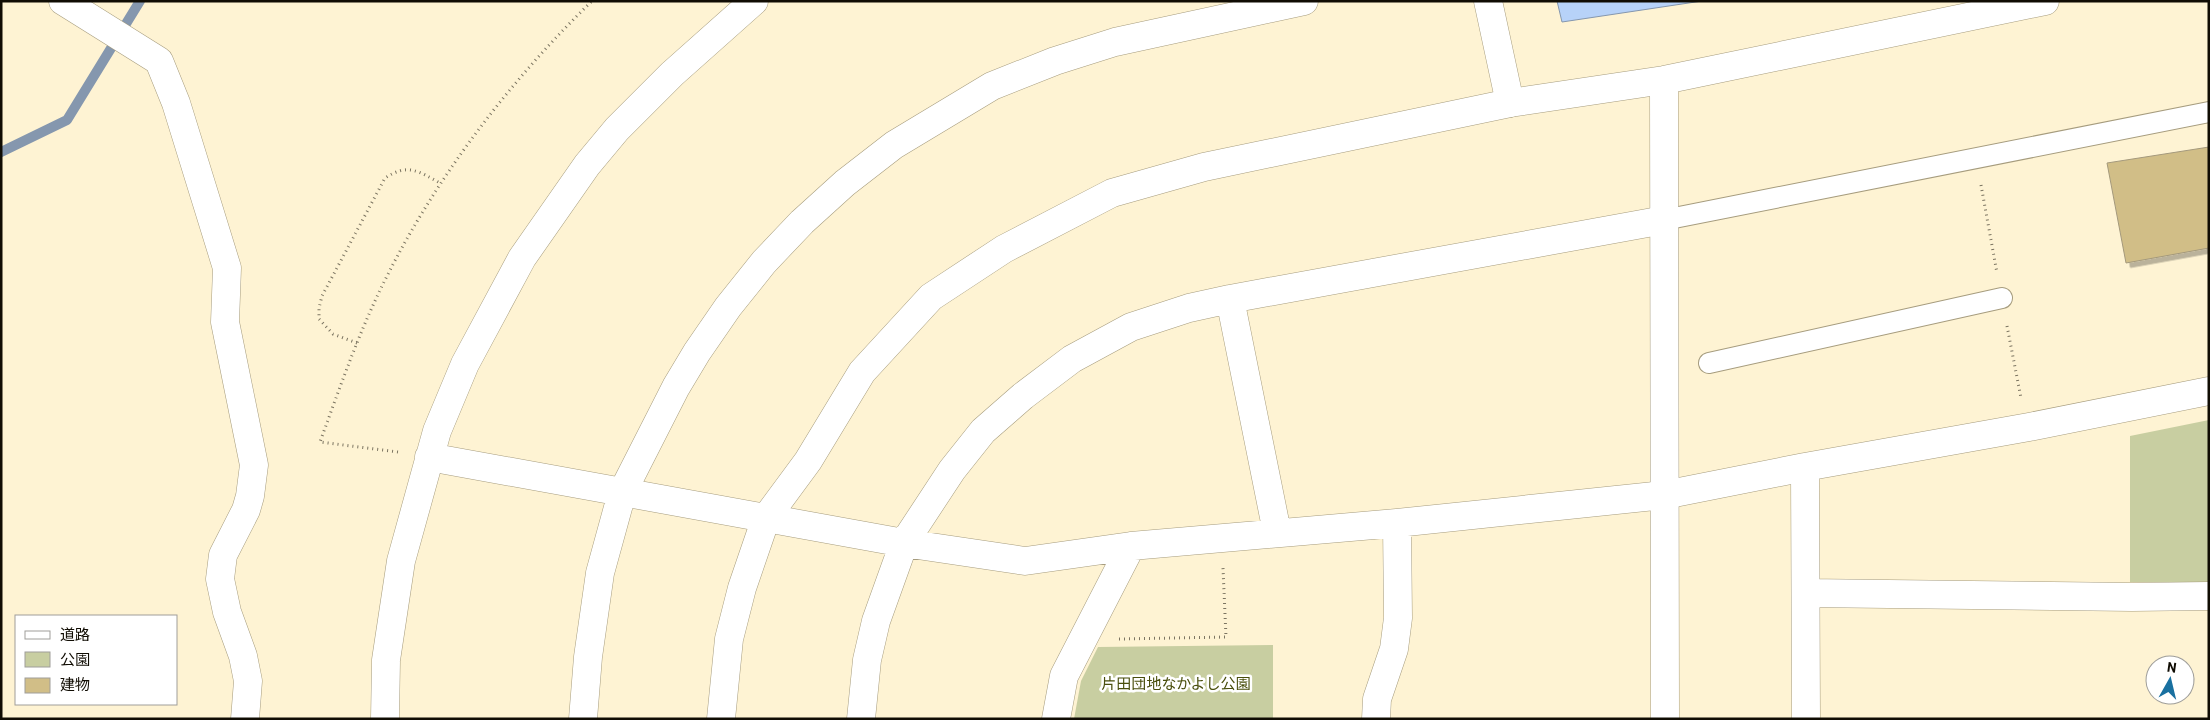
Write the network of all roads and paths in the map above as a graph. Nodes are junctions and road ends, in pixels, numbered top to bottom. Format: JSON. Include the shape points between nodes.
{"nodes":[{"id":1,"x":63,"y":1,"type":"edge"},
{"id":2,"x":592,"y":1,"type":"edge"},
{"id":3,"x":754,"y":1,"type":"edge"},
{"id":4,"x":1304,"y":1,"type":"edge"},
{"id":5,"x":1488,"y":1,"type":"edge"},
{"id":6,"x":2045,"y":1,"type":"edge"},
{"id":7,"x":1664,"y":80,"type":"junction"},
{"id":8,"x":1510,"y":104,"type":"junction"},
{"id":9,"x":2209,"y":112,"type":"edge"},
{"id":10,"x":440,"y":183,"type":"junction"},
{"id":11,"x":1664,"y":220,"type":"junction"},
{"id":12,"x":2002,"y":298,"type":"dead end"},
{"id":13,"x":1230,"y":299,"type":"junction"},
{"id":14,"x":357,"y":342,"type":"junction"},
{"id":15,"x":1709,"y":363,"type":"dead end"},
{"id":16,"x":2209,"y":391,"type":"edge"},
{"id":17,"x":429,"y":456,"type":"junction"},
{"id":18,"x":1805,"y":467,"type":"junction"},
{"id":19,"x":622,"y":493,"type":"junction"},
{"id":20,"x":1664,"y":495,"type":"junction"},
{"id":21,"x":766,"y":518,"type":"junction"},
{"id":22,"x":1397,"y":522,"type":"junction"},
{"id":23,"x":1278,"y":532,"type":"junction"},
{"id":24,"x":1221,"y":538,"type":"junction"},
{"id":25,"x":904,"y":543,"type":"junction"},
{"id":26,"x":1131,"y":546,"type":"junction"},
{"id":27,"x":1806,"y":593,"type":"junction"},
{"id":28,"x":2209,"y":596,"type":"edge"},
{"id":29,"x":1082,"y":639,"type":"junction"},
{"id":30,"x":245,"y":719,"type":"edge"},
{"id":31,"x":385,"y":719,"type":"edge"},
{"id":32,"x":583,"y":719,"type":"edge"},
{"id":33,"x":722,"y":719,"type":"edge"},
{"id":34,"x":861,"y":719,"type":"edge"},
{"id":35,"x":1056,"y":719,"type":"edge"},
{"id":36,"x":1376,"y":719,"type":"edge"},
{"id":37,"x":1665,"y":719,"type":"edge"},
{"id":38,"x":1806,"y":719,"type":"edge"}],
"edges":[{"from":1,"to":30,"type":"street","via":[[159,61],[176,103],[227,268],[225,322],[254,465],[246,510],[223,555],[220,579],[248,681]]},
{"from":2,"to":10,"type":"path","via":[[514,86]]},
{"from":3,"to":17,"type":"street","via":[[672,74],[617,129],[564,197],[522,258],[465,364]]},
{"from":4,"to":19,"type":"street","via":[[1115,42],[1055,61],[992,86],[894,145],[802,222],[728,307],[676,387]]},
{"from":5,"to":8,"type":"street"},
{"from":6,"to":7,"type":"street"},
{"from":7,"to":8,"type":"street"},
{"from":7,"to":11,"type":"street"},
{"from":8,"to":21,"type":"street","via":[[1204,167],[1112,193],[1004,249],[931,297],[862,372],[808,461]]},
{"from":9,"to":11,"type":"lane"},
{"from":10,"to":14,"type":"path","via":[[385,280]]},
{"from":10,"to":14,"type":"path","via":[[417,170],[407,169],[384,178],[322,296],[319,319],[333,334]]},
{"from":11,"to":13,"type":"street"},
{"from":11,"to":20,"type":"street"},
{"from":12,"to":15,"type":"lane"},
{"from":13,"to":23,"type":"street"},
{"from":13,"to":25,"type":"street","via":[[1131,327],[1065,364],[983,430]]},
{"from":14,"to":17,"type":"path","via":[[320,442]]},
{"from":16,"to":18,"type":"street"},
{"from":17,"to":19,"type":"street"},
{"from":17,"to":31,"type":"street","via":[[401,561],[386,660]]},
{"from":18,"to":20,"type":"street"},
{"from":18,"to":27,"type":"street"},
{"from":19,"to":21,"type":"street"},
{"from":19,"to":32,"type":"street","via":[[600,573]]},
{"from":20,"to":22,"type":"street"},
{"from":20,"to":37,"type":"street"},
{"from":21,"to":25,"type":"street"},
{"from":21,"to":33,"type":"street","via":[[729,639]]},
{"from":22,"to":23,"type":"street"},
{"from":22,"to":36,"type":"street","via":[[1398,618],[1394,649],[1376,699]]},
{"from":23,"to":24,"type":"street"},
{"from":24,"to":26,"type":"street"},
{"from":24,"to":29,"type":"path","via":[[1226,637]]},
{"from":25,"to":26,"type":"street","via":[[1025,561]]},
{"from":25,"to":34,"type":"street","via":[[876,621],[867,660]]},
{"from":26,"to":29,"type":"street"},
{"from":27,"to":28,"type":"street","via":[[2132,598]]},
{"from":27,"to":38,"type":"street"},
{"from":29,"to":35,"type":"street","via":[[1064,676]]}]}
